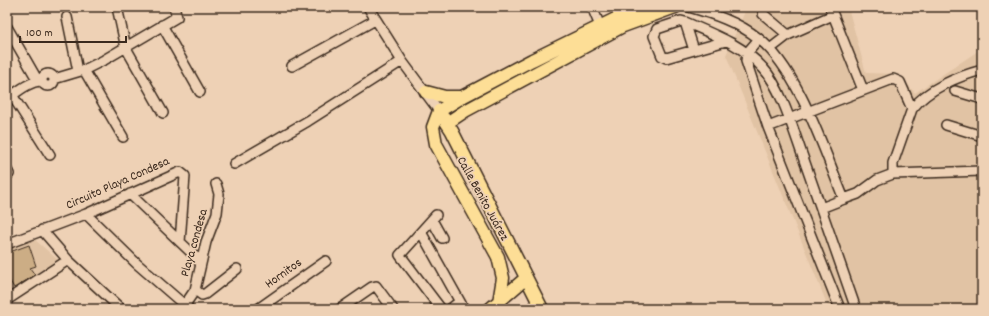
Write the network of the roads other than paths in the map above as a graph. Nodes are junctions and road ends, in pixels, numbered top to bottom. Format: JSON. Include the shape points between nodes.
{"nodes":[{"id":1,"x":116,"y":7,"type":"edge"},
{"id":2,"x":174,"y":7,"type":"edge"},
{"id":3,"x":368,"y":7,"type":"edge"},
{"id":4,"x":592,"y":7,"type":"edge"},
{"id":5,"x":675,"y":7,"type":"edge"},
{"id":6,"x":689,"y":7,"type":"edge"},
{"id":7,"x":716,"y":7,"type":"edge"},
{"id":8,"x":763,"y":7,"type":"edge"},
{"id":9,"x":631,"y":9,"type":"edge"},
{"id":10,"x":831,"y":11,"type":"edge"},
{"id":11,"x":720,"y":16,"type":"junction"},
{"id":12,"x":67,"y":17,"type":"dead end"},
{"id":13,"x":375,"y":20,"type":"junction"},
{"id":14,"x":620,"y":21,"type":"junction"},
{"id":15,"x":685,"y":22,"type":"junction"},
{"id":16,"x":162,"y":25,"type":"junction"},
{"id":17,"x":7,"y":27,"type":"edge"},
{"id":18,"x":604,"y":28,"type":"junction"},
{"id":19,"x":788,"y":35,"type":"junction"},
{"id":20,"x":759,"y":39,"type":"junction"},
{"id":21,"x":726,"y":41,"type":"junction"},
{"id":22,"x":580,"y":42,"type":"junction"},
{"id":23,"x":126,"y":48,"type":"junction"},
{"id":24,"x":770,"y":49,"type":"junction"},
{"id":25,"x":694,"y":50,"type":"junction"},
{"id":26,"x":747,"y":53,"type":"junction"},
{"id":27,"x":402,"y":61,"type":"junction"},
{"id":28,"x":292,"y":66,"type":"dead end"},
{"id":29,"x":982,"y":70,"type":"edge"},
{"id":30,"x":81,"y":71,"type":"junction"},
{"id":31,"x":40,"y":81,"type":"junction"},
{"id":32,"x":863,"y":90,"type":"junction"},
{"id":33,"x":955,"y":91,"type":"dead end"},
{"id":34,"x":200,"y":92,"type":"dead end"},
{"id":35,"x":426,"y":92,"type":"junction"},
{"id":36,"x":10,"y":97,"type":"edge"},
{"id":37,"x":462,"y":97,"type":"junction"},
{"id":38,"x":982,"y":99,"type":"edge"},
{"id":39,"x":912,"y":109,"type":"junction"},
{"id":40,"x":439,"y":111,"type":"junction"},
{"id":41,"x":808,"y":112,"type":"junction"},
{"id":42,"x":163,"y":113,"type":"dead end"},
{"id":43,"x":789,"y":119,"type":"junction"},
{"id":44,"x":946,"y":124,"type":"dead end"},
{"id":45,"x":450,"y":127,"type":"junction"},
{"id":46,"x":768,"y":127,"type":"junction"},
{"id":47,"x":982,"y":136,"type":"edge"},
{"id":48,"x":123,"y":137,"type":"dead end"},
{"id":49,"x":436,"y":144,"type":"junction"},
{"id":50,"x":50,"y":155,"type":"dead end"},
{"id":51,"x":234,"y":164,"type":"dead end"},
{"id":52,"x":982,"y":171,"type":"edge"},
{"id":53,"x":893,"y":174,"type":"junction"},
{"id":54,"x":216,"y":184,"type":"dead end"},
{"id":55,"x":130,"y":194,"type":"junction"},
{"id":56,"x":844,"y":199,"type":"junction"},
{"id":57,"x":821,"y":208,"type":"junction"},
{"id":58,"x":86,"y":214,"type":"junction"},
{"id":59,"x":42,"y":230,"type":"junction"},
{"id":60,"x":421,"y":232,"type":"junction"},
{"id":61,"x":442,"y":238,"type":"dead end"},
{"id":62,"x":180,"y":242,"type":"junction"},
{"id":63,"x":7,"y":244,"type":"edge"},
{"id":64,"x":68,"y":260,"type":"junction"},
{"id":65,"x":326,"y":261,"type":"dead end"},
{"id":66,"x":200,"y":264,"type":"junction"},
{"id":67,"x":237,"y":270,"type":"dead end"},
{"id":68,"x":526,"y":278,"type":"junction"},
{"id":69,"x":195,"y":290,"type":"junction"},
{"id":70,"x":7,"y":300,"type":"edge"},
{"id":71,"x":495,"y":306,"type":"edge"},
{"id":72,"x":456,"y":307,"type":"edge"},
{"id":73,"x":185,"y":308,"type":"edge"},
{"id":74,"x":121,"y":309,"type":"edge"},
{"id":75,"x":258,"y":309,"type":"edge"},
{"id":76,"x":340,"y":309,"type":"edge"},
{"id":77,"x":393,"y":309,"type":"edge"},
{"id":78,"x":440,"y":309,"type":"edge"},
{"id":79,"x":542,"y":309,"type":"edge"},
{"id":80,"x":840,"y":309,"type":"edge"},
{"id":81,"x":856,"y":309,"type":"edge"}],
"edges":[{"from":1,"to":23,"type":"street"},
{"from":2,"to":16,"type":"street","via":[[177,18]]},
{"from":3,"to":13,"type":"street","name":"Calle Benito Juárez"},
{"from":4,"to":18,"type":"street"},
{"from":5,"to":14,"type":"main road"},
{"from":6,"to":11,"type":"street"},
{"from":7,"to":11,"type":"street"},
{"from":8,"to":19,"type":"street","via":[[763,14]]},
{"from":9,"to":14,"type":"main road"},
{"from":10,"to":19,"type":"street"},
{"from":10,"to":32,"type":"street"},
{"from":11,"to":20,"type":"street"},
{"from":12,"to":30,"type":"street"},
{"from":13,"to":27,"type":"street","name":"Calle Benito Juárez"},
{"from":13,"to":28,"type":"street"},
{"from":14,"to":18,"type":"main road"},
{"from":15,"to":21,"type":"street"},
{"from":15,"to":25,"type":"street"},
{"from":15,"to":25,"type":"street","via":[[681,21],[657,30],[654,36],[664,57]]},
{"from":16,"to":23,"type":"street"},
{"from":16,"to":34,"type":"street"},
{"from":17,"to":31,"type":"street"},
{"from":18,"to":22,"type":"main road"},
{"from":19,"to":24,"type":"street"},
{"from":20,"to":24,"type":"street"},
{"from":20,"to":26,"type":"street"},
{"from":21,"to":25,"type":"street"},
{"from":21,"to":26,"type":"street"},
{"from":22,"to":37,"type":"main road"},
{"from":22,"to":45,"type":"main road","via":[[465,111]]},
{"from":23,"to":30,"type":"street"},
{"from":23,"to":42,"type":"street"},
{"from":24,"to":41,"type":"street","via":[[781,63]]},
{"from":26,"to":43,"type":"street","via":[[771,78]]},
{"from":26,"to":46,"type":"street","via":[[746,61]]},
{"from":27,"to":35,"type":"street","name":"Calle Benito Juárez"},
{"from":27,"to":51,"type":"street","via":[[308,122]]},
{"from":29,"to":39,"type":"street","via":[[960,76],[936,90]]},
{"from":30,"to":31,"type":"street","via":[[54,79],[54,83],[47,86]]},
{"from":30,"to":48,"type":"street"},
{"from":31,"to":36,"type":"street"},
{"from":32,"to":39,"type":"street","via":[[893,79],[897,80]]},
{"from":32,"to":41,"type":"street"},
{"from":33,"to":38,"type":"street"},
{"from":35,"to":37,"type":"main road","via":[[444,97]]},
{"from":35,"to":40,"type":"street","name":"Calle Benito Juárez"},
{"from":36,"to":50,"type":"street"},
{"from":37,"to":40,"type":"main road"},
{"from":39,"to":53,"type":"street","via":[[893,163]]},
{"from":40,"to":45,"type":"main road","name":"Calle Benito Juárez"},
{"from":40,"to":49,"type":"main road","name":"Calle Benito Juárez","via":[[434,127]]},
{"from":41,"to":43,"type":"street"},
{"from":41,"to":56,"type":"street"},
{"from":43,"to":46,"type":"street"},
{"from":43,"to":57,"type":"street"},
{"from":44,"to":47,"type":"street"},
{"from":45,"to":49,"type":"main road","via":[[444,142]]},
{"from":45,"to":68,"type":"main road","name":"Calle Benito Juárez"},
{"from":46,"to":80,"type":"street"},
{"from":49,"to":71,"type":"main road","name":"Calle Benito Juárez","via":[[498,257],[503,278]]},
{"from":52,"to":53,"type":"street"},
{"from":53,"to":56,"type":"street"},
{"from":54,"to":66,"type":"street","name":"Playa condesa","via":[[220,202]]},
{"from":55,"to":58,"type":"street","name":"Circuito Playa Condesa"},
{"from":55,"to":62,"type":"street"},
{"from":55,"to":62,"type":"street","name":"Circuito Playa Condesa","via":[[180,172],[184,173],[186,176]]},
{"from":56,"to":57,"type":"street"},
{"from":57,"to":81,"type":"street"},
{"from":58,"to":59,"type":"street","name":"Circuito Playa Condesa"},
{"from":58,"to":73,"type":"street"},
{"from":59,"to":63,"type":"street","name":"Circuito Playa Condesa"},
{"from":59,"to":64,"type":"street"},
{"from":60,"to":61,"type":"street","via":[[434,217]]},
{"from":60,"to":72,"type":"street"},
{"from":60,"to":78,"type":"street","via":[[400,254]]},
{"from":62,"to":66,"type":"street"},
{"from":64,"to":70,"type":"street"},
{"from":64,"to":74,"type":"street"},
{"from":65,"to":75,"type":"street","name":"Hornitos"},
{"from":66,"to":69,"type":"street","name":"Playa condesa"},
{"from":67,"to":69,"type":"street","via":[[205,294],[202,295]]},
{"from":68,"to":71,"type":"main road"},
{"from":68,"to":79,"type":"main road","name":"Calle Benito Juárez"},
{"from":69,"to":73,"type":"street","name":"Playa condesa"},
{"from":76,"to":77,"type":"street","via":[[376,286]]}]}
